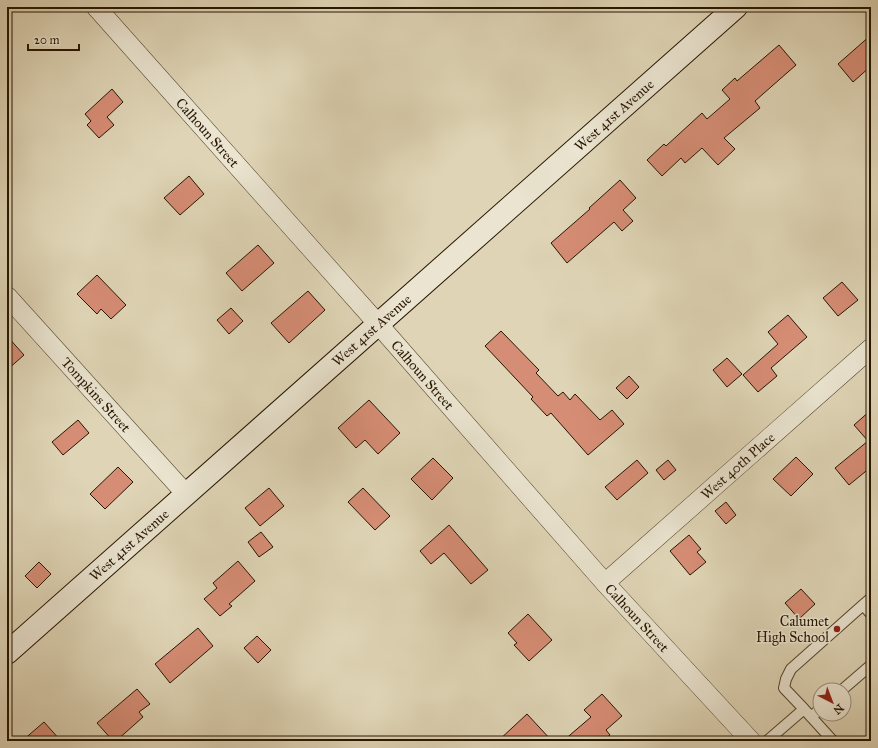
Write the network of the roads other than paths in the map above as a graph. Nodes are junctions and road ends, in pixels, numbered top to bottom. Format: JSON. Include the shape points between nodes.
{"nodes":[{"id":1,"x":96,"y":7,"type":"edge"},
{"id":2,"x":736,"y":7,"type":"edge"},
{"id":3,"x":7,"y":296,"type":"edge"},
{"id":4,"x":378,"y":324,"type":"junction"},
{"id":5,"x":871,"y":348,"type":"edge"},
{"id":6,"x":186,"y":494,"type":"junction"},
{"id":7,"x":605,"y":583,"type":"junction"},
{"id":8,"x":871,"y":598,"type":"edge"},
{"id":9,"x":863,"y":605,"type":"junction"},
{"id":10,"x":871,"y":614,"type":"edge"},
{"id":11,"x":7,"y":653,"type":"edge"},
{"id":12,"x":871,"y":665,"type":"edge"},
{"id":13,"x":851,"y":682,"type":"edge"},
{"id":14,"x":804,"y":709,"type":"junction"},
{"id":15,"x":811,"y":717,"type":"joint"},
{"id":16,"x":751,"y":741,"type":"edge"},
{"id":17,"x":766,"y":741,"type":"edge"},
{"id":18,"x":833,"y":741,"type":"edge"}],
"edges":[{"from":1,"to":4,"type":"street","name":"Calhoun Street"},
{"from":2,"to":4,"type":"street","name":"West 41st Avenue"},
{"from":3,"to":6,"type":"street","name":"Tompkins Street"},
{"from":4,"to":6,"type":"street","name":"West 41st Avenue"},
{"from":4,"to":7,"type":"street","name":"Calhoun Street"},
{"from":5,"to":7,"type":"street","name":"West 40th Place"},
{"from":6,"to":11,"type":"street","name":"West 41st Avenue"},
{"from":7,"to":16,"type":"street","name":"Calhoun Street"},
{"from":8,"to":9,"type":"lane"},
{"from":9,"to":10,"type":"lane"},
{"from":9,"to":14,"type":"lane","via":[[791,669],[784,688]]},
{"from":12,"to":13,"type":"lane"},
{"from":14,"to":15,"type":"lane"},
{"from":14,"to":17,"type":"lane"},
{"from":15,"to":18,"type":"lane"}]}
